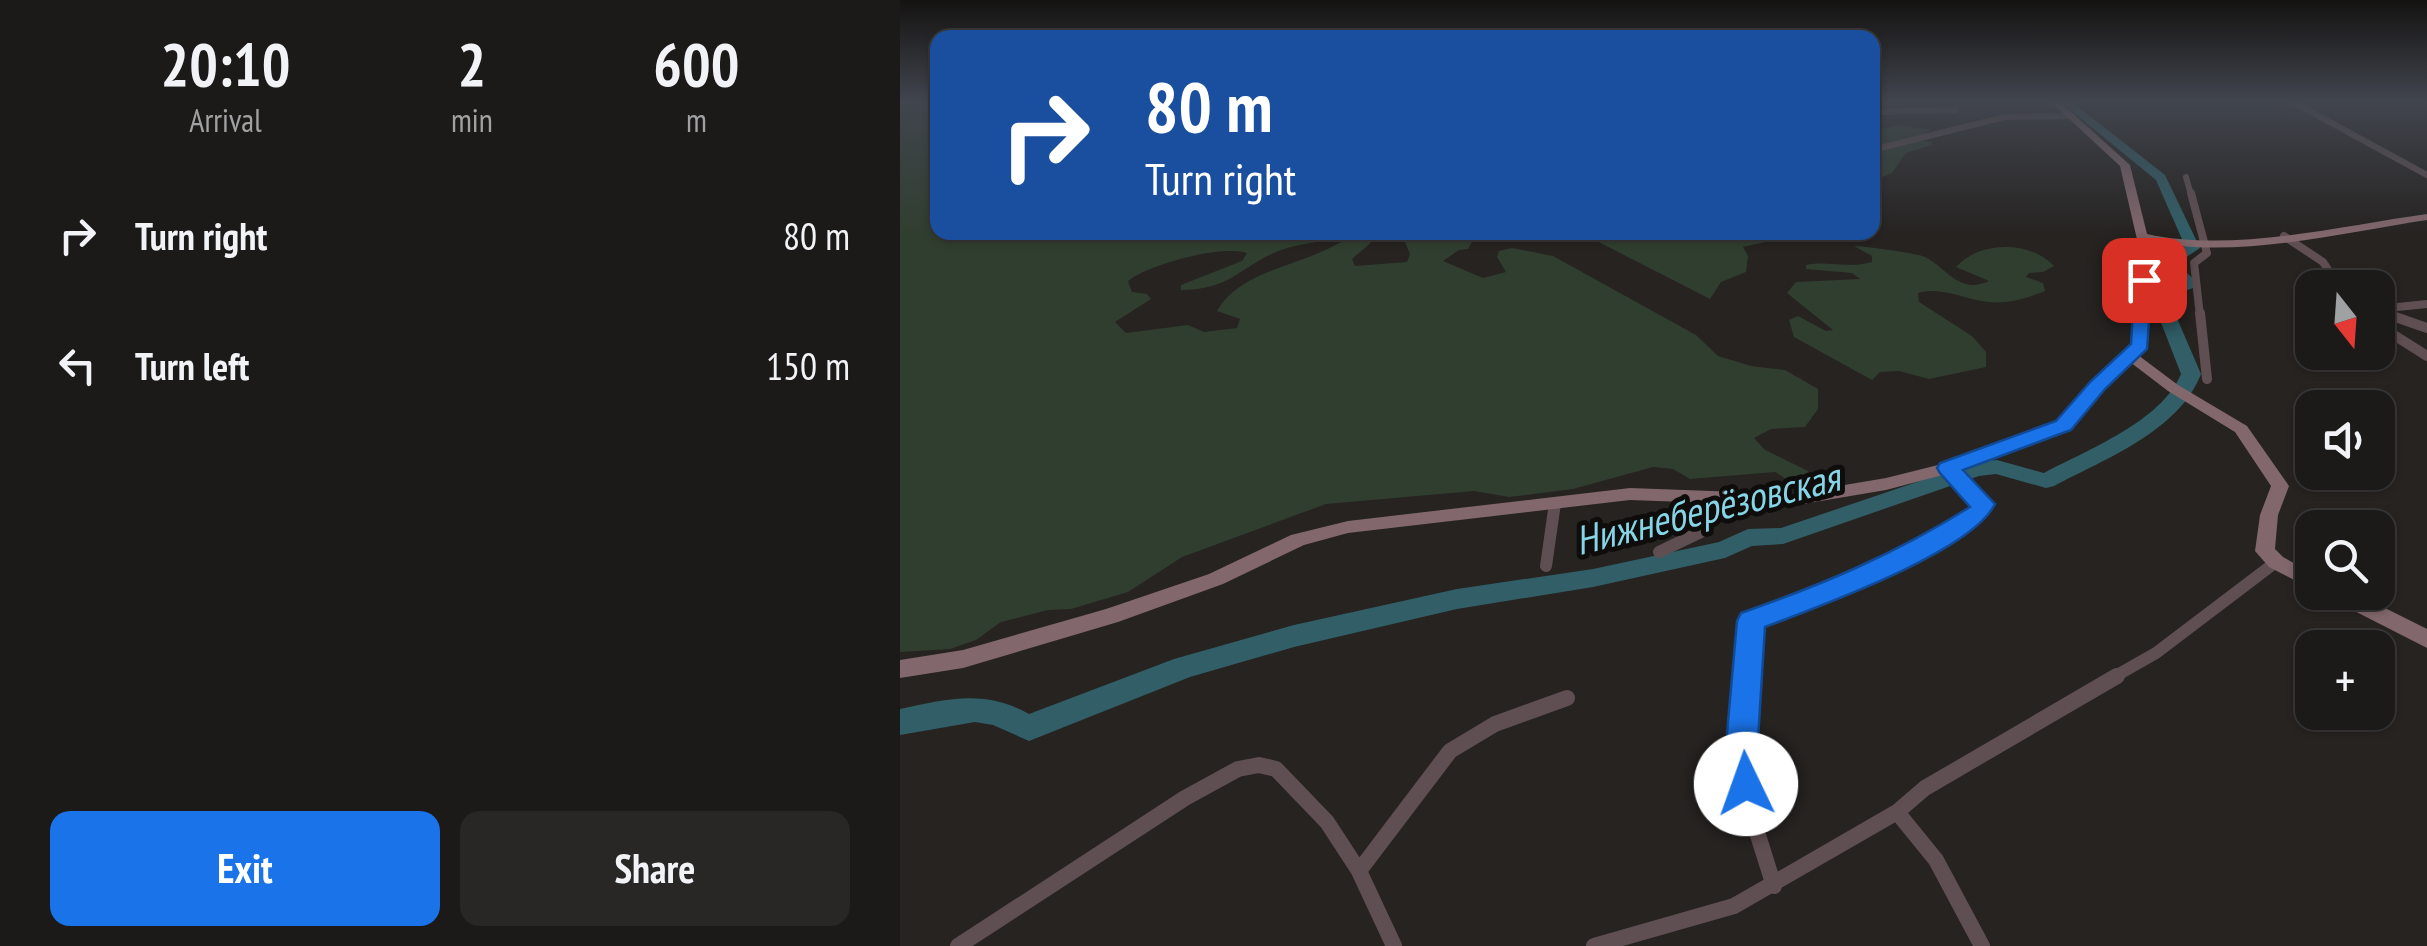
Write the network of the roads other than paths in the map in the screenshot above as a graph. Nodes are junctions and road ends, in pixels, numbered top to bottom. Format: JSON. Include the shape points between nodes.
{"nodes":[{"id":1,"x":2105,"y":146,"type":"edge"},
{"id":2,"x":2375,"y":146,"type":"edge"},
{"id":3,"x":2427,"y":161,"type":"edge"},
{"id":4,"x":2404,"y":162,"type":"junction"},
{"id":5,"x":2427,"y":175,"type":"edge"},
{"id":6,"x":2186,"y":177,"type":"dead end"},
{"id":7,"x":2427,"y":217,"type":"edge"},
{"id":8,"x":2143,"y":236,"type":"junction"},
{"id":9,"x":2284,"y":236,"type":"junction"},
{"id":10,"x":2206,"y":246,"type":"junction"},
{"id":11,"x":2328,"y":270,"type":"edge"},
{"id":12,"x":2427,"y":304,"type":"edge"},
{"id":13,"x":2395,"y":308,"type":"edge"},
{"id":14,"x":2395,"y":317,"type":"edge"},
{"id":15,"x":2400,"y":319,"type":"junction"},
{"id":16,"x":2427,"y":328,"type":"edge"},
{"id":17,"x":2395,"y":336,"type":"edge"},
{"id":18,"x":2427,"y":338,"type":"edge"},
{"id":19,"x":2128,"y":354,"type":"junction"},
{"id":20,"x":2427,"y":356,"type":"edge"},
{"id":21,"x":2207,"y":379,"type":"dead end"},
{"id":22,"x":1948,"y":468,"type":"junction"},
{"id":23,"x":1725,"y":498,"type":"junction"},
{"id":24,"x":1555,"y":504,"type":"junction"},
{"id":25,"x":1659,"y":552,"type":"dead end"},
{"id":26,"x":2276,"y":562,"type":"junction"},
{"id":27,"x":1546,"y":566,"type":"dead end"},
{"id":28,"x":2295,"y":573,"type":"edge"},
{"id":29,"x":2370,"y":610,"type":"edge"},
{"id":30,"x":2427,"y":639,"type":"edge"},
{"id":31,"x":900,"y":669,"type":"edge"},
{"id":32,"x":1567,"y":698,"type":"dead end"},
{"id":33,"x":1897,"y":812,"type":"junction"},
{"id":34,"x":1358,"y":871,"type":"junction"},
{"id":35,"x":1774,"y":886,"type":"junction"},
{"id":36,"x":958,"y":946,"type":"edge"},
{"id":37,"x":1394,"y":946,"type":"edge"},
{"id":38,"x":1594,"y":946,"type":"edge"},
{"id":39,"x":1982,"y":946,"type":"edge"}],
"edges":[{"from":1,"to":8,"type":"street","via":[[2125,165]]},
{"from":2,"to":4,"type":"street"},
{"from":3,"to":4,"type":"street"},
{"from":4,"to":5,"type":"street"},
{"from":6,"to":10,"type":"street"},
{"from":7,"to":9,"type":"street"},
{"from":8,"to":10,"type":"street"},
{"from":8,"to":19,"type":"street","via":[[2140,346]]},
{"from":9,"to":10,"type":"street"},
{"from":9,"to":11,"type":"street"},
{"from":10,"to":21,"type":"street","via":[[2207,254],[2194,263]]},
{"from":12,"to":13,"type":"street"},
{"from":14,"to":15,"type":"street"},
{"from":15,"to":16,"type":"street"},
{"from":15,"to":18,"type":"street"},
{"from":17,"to":20,"type":"street"},
{"from":19,"to":22,"type":"street","via":[[2064,426]]},
{"from":19,"to":26,"type":"street","via":[[2241,429],[2280,486],[2264,551]]},
{"from":22,"to":23,"type":"street","via":[[1821,497]]},
{"from":22,"to":35,"type":"street","via":[[1983,504],[1979,512],[1916,553],[1751,621],[1741,756]]},
{"from":23,"to":24,"type":"street","via":[[1655,493]]},
{"from":23,"to":25,"type":"street","via":[[1705,530]]},
{"from":24,"to":27,"type":"street"},
{"from":24,"to":31,"type":"street","via":[[1325,531],[1142,606],[963,660]]},
{"from":26,"to":28,"type":"street"},
{"from":26,"to":33,"type":"street","via":[[2156,654],[1925,788]]},
{"from":29,"to":30,"type":"street"},
{"from":32,"to":34,"type":"street","via":[[1494,724],[1450,751]]},
{"from":33,"to":35,"type":"street"},
{"from":33,"to":39,"type":"street","via":[[1936,860]]},
{"from":34,"to":36,"type":"street","via":[[1327,822],[1276,769],[1259,764],[1185,798]]},
{"from":34,"to":37,"type":"street"},
{"from":35,"to":38,"type":"street","via":[[1734,906]]}]}
